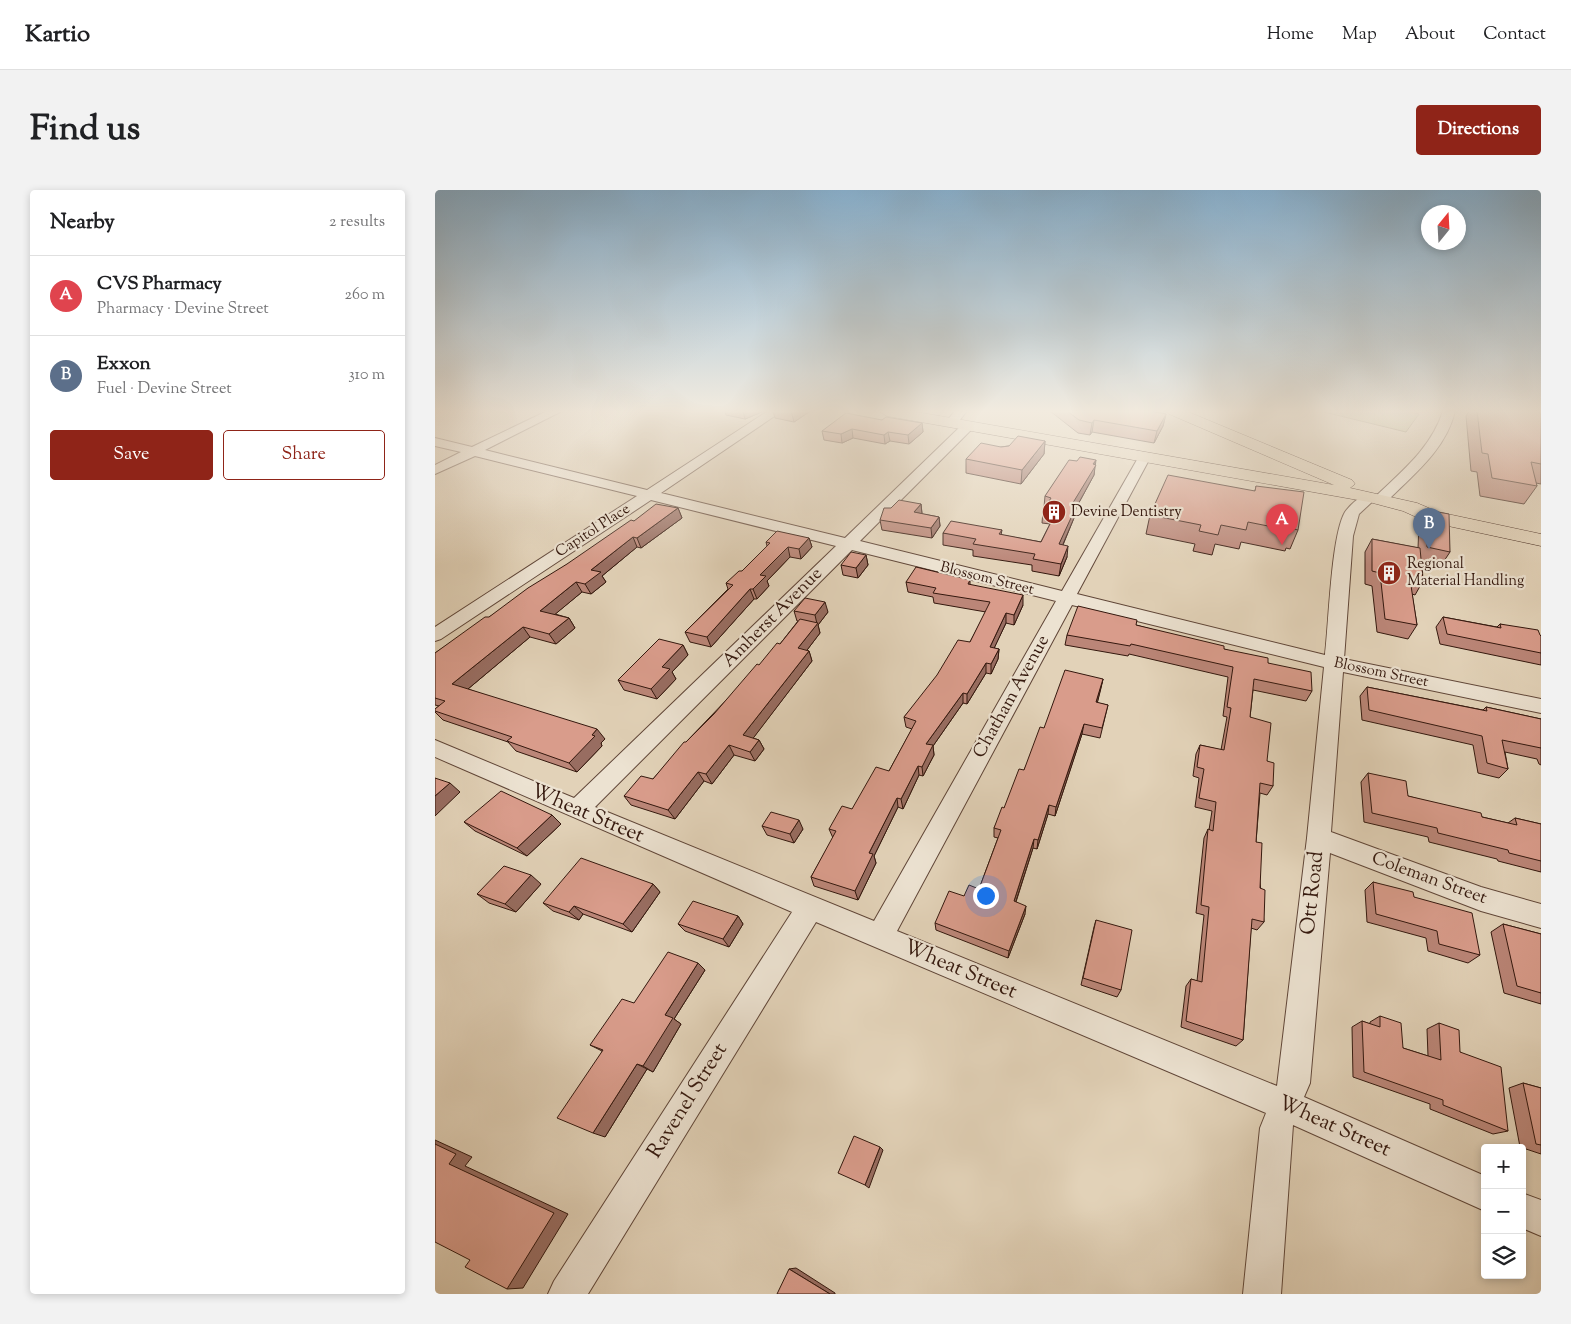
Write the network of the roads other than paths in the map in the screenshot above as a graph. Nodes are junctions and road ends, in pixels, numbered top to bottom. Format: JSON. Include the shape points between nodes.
{"nodes":[{"id":1,"x":451,"y":463,"type":"edge"},
{"id":2,"x":516,"y":463,"type":"edge"},
{"id":3,"x":697,"y":463,"type":"edge"},
{"id":4,"x":922,"y":463,"type":"edge"},
{"id":5,"x":1141,"y":463,"type":"edge"},
{"id":6,"x":1169,"y":463,"type":"edge"},
{"id":7,"x":1295,"y":463,"type":"edge"},
{"id":8,"x":1412,"y":463,"type":"edge"},
{"id":9,"x":435,"y":470,"type":"edge"},
{"id":10,"x":648,"y":495,"type":"junction"},
{"id":11,"x":1374,"y":499,"type":"junction"},
{"id":12,"x":1534,"y":534,"type":"edge"},
{"id":13,"x":847,"y":545,"type":"junction"},
{"id":14,"x":1066,"y":599,"type":"junction"},
{"id":15,"x":435,"y":635,"type":"edge"},
{"id":16,"x":1332,"y":663,"type":"junction"},
{"id":17,"x":1541,"y":706,"type":"edge"},
{"id":18,"x":437,"y":752,"type":"edge"},
{"id":19,"x":577,"y":810,"type":"junction"},
{"id":20,"x":1319,"y":838,"type":"junction"},
{"id":21,"x":810,"y":907,"type":"junction"},
{"id":22,"x":1541,"y":916,"type":"edge"},
{"id":23,"x":880,"y":936,"type":"junction"},
{"id":24,"x":1286,"y":1105,"type":"junction"},
{"id":25,"x":1481,"y":1192,"type":"edge"},
{"id":26,"x":1526,"y":1212,"type":"edge"},
{"id":27,"x":1541,"y":1218,"type":"edge"},
{"id":28,"x":567,"y":1294,"type":"edge"},
{"id":29,"x":1262,"y":1294,"type":"edge"}],
"edges":[{"from":1,"to":9,"type":"street"},
{"from":2,"to":10,"type":"street","name":"Blossom Street"},
{"from":3,"to":10,"type":"street","name":"Capitol Place"},
{"from":4,"to":13,"type":"street","name":"Amherst Avenue"},
{"from":5,"to":14,"type":"street","name":"Chatham Avenue"},
{"from":6,"to":11,"type":"main road"},
{"from":7,"to":11,"type":"main road"},
{"from":8,"to":11,"type":"street","name":"Ott Road"},
{"from":10,"to":13,"type":"street","name":"Blossom Street"},
{"from":10,"to":15,"type":"street","name":"Capitol Place"},
{"from":11,"to":12,"type":"main road","via":[[1410,507],[1432,517]]},
{"from":11,"to":16,"type":"street","name":"Ott Road","via":[[1352,513],[1346,526]]},
{"from":13,"to":14,"type":"street","name":"Blossom Street"},
{"from":13,"to":19,"type":"street","name":"Amherst Avenue"},
{"from":14,"to":16,"type":"street","name":"Blossom Street"},
{"from":14,"to":23,"type":"street","name":"Chatham Avenue"},
{"from":16,"to":17,"type":"street","name":"Blossom Street"},
{"from":16,"to":20,"type":"street","name":"Ott Road"},
{"from":18,"to":19,"type":"street","name":"Wheat Street"},
{"from":19,"to":21,"type":"street","name":"Wheat Street"},
{"from":20,"to":22,"type":"street","name":"Coleman Street","via":[[1481,899]]},
{"from":20,"to":24,"type":"street","name":"Ott Road","via":[[1293,1083]]},
{"from":21,"to":23,"type":"street","name":"Wheat Street"},
{"from":21,"to":28,"type":"street","name":"Ravenel Street"},
{"from":23,"to":24,"type":"street","name":"Wheat Street"},
{"from":24,"to":25,"type":"street","name":"Wheat Street"},
{"from":24,"to":29,"type":"street","name":"Ott Road","via":[[1276,1128]]},
{"from":26,"to":27,"type":"street"}]}
